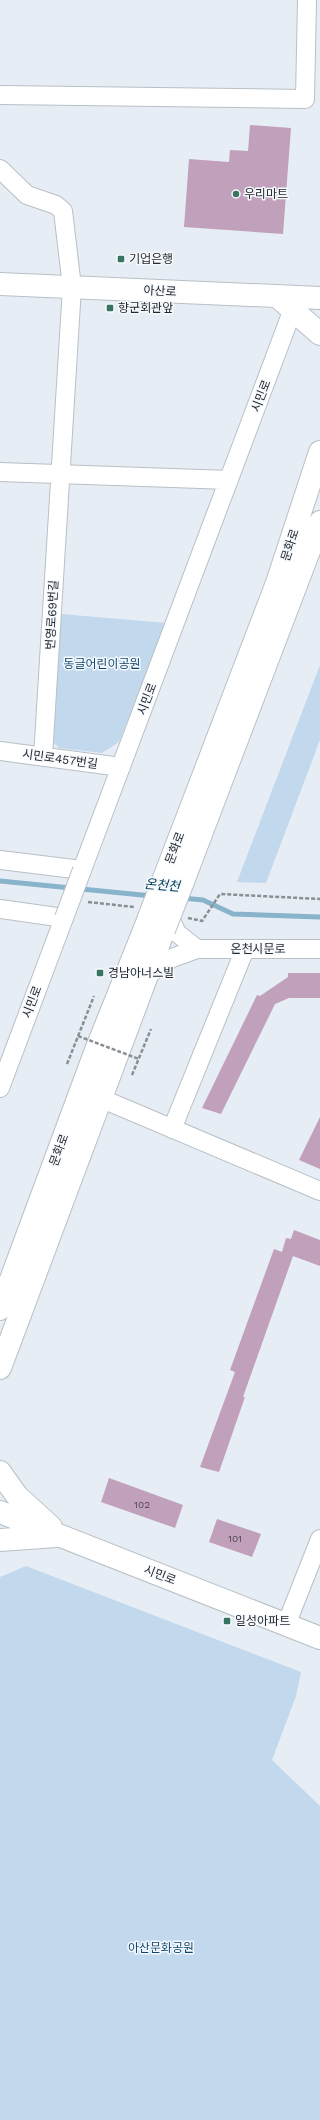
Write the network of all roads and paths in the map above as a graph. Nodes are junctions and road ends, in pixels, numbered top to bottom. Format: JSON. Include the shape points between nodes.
{"nodes":[{"id":1,"x":307,"y":0,"type":"edge"},
{"id":2,"x":0,"y":95,"type":"edge"},
{"id":3,"x":0,"y":169,"type":"edge"},
{"id":4,"x":0,"y":284,"type":"edge"},
{"id":5,"x":72,"y":287,"type":"junction"},
{"id":6,"x":320,"y":298,"type":"edge"},
{"id":7,"x":286,"y":304,"type":"junction"},
{"id":8,"x":320,"y":334,"type":"edge"},
{"id":9,"x":320,"y":452,"type":"edge"},
{"id":10,"x":0,"y":472,"type":"edge"},
{"id":11,"x":60,"y":474,"type":"junction"},
{"id":12,"x":229,"y":480,"type":"junction"},
{"id":13,"x":320,"y":522,"type":"edge"},
{"id":14,"x":0,"y":751,"type":"edge"},
{"id":15,"x":43,"y":757,"type":"junction"},
{"id":16,"x":121,"y":767,"type":"junction"},
{"id":17,"x":0,"y":860,"type":"edge"},
{"id":18,"x":82,"y":870,"type":"junction"},
{"id":19,"x":172,"y":882,"type":"junction"},
{"id":20,"x":320,"y":899,"type":"edge"},
{"id":21,"x":81,"y":902,"type":"dead end"},
{"id":22,"x":0,"y":910,"type":"edge"},
{"id":23,"x":64,"y":918,"type":"junction"},
{"id":24,"x":164,"y":922,"type":"junction"},
{"id":25,"x":197,"y":949,"type":"junction"},
{"id":26,"x":245,"y":949,"type":"junction"},
{"id":27,"x":320,"y":949,"type":"edge"},
{"id":28,"x":146,"y":976,"type":"junction"},
{"id":29,"x":94,"y":996,"type":"dead end"},
{"id":30,"x":151,"y":1029,"type":"dead end"},
{"id":31,"x":78,"y":1036,"type":"junction"},
{"id":32,"x":67,"y":1064,"type":"dead end"},
{"id":33,"x":0,"y":1088,"type":"edge"},
{"id":34,"x":100,"y":1098,"type":"junction"},
{"id":35,"x":172,"y":1129,"type":"junction"},
{"id":36,"x":320,"y":1191,"type":"edge"},
{"id":37,"x":0,"y":1309,"type":"edge"},
{"id":38,"x":0,"y":1368,"type":"edge"},
{"id":39,"x":0,"y":1472,"type":"edge"},
{"id":40,"x":0,"y":1512,"type":"edge"},
{"id":41,"x":61,"y":1536,"type":"junction"},
{"id":42,"x":320,"y":1539,"type":"edge"},
{"id":43,"x":0,"y":1540,"type":"edge"},
{"id":44,"x":286,"y":1624,"type":"junction"},
{"id":45,"x":320,"y":1638,"type":"edge"}],
"edges":[{"from":1,"to":2,"type":"street","via":[[305,99]]},
{"from":3,"to":5,"type":"street","name":"번영로69번길","via":[[27,195],[56,205],[63,211]]},
{"from":4,"to":5,"type":"main road","name":"아산로"},
{"from":5,"to":7,"type":"main road","name":"아산로"},
{"from":5,"to":11,"type":"street","name":"번영로69번길"},
{"from":6,"to":7,"type":"main road","name":"아산로"},
{"from":7,"to":8,"type":"main road"},
{"from":7,"to":12,"type":"street","name":"시민로"},
{"from":9,"to":19,"type":"main road","name":"문화로"},
{"from":10,"to":11,"type":"street"},
{"from":11,"to":12,"type":"street"},
{"from":11,"to":15,"type":"street","name":"번영로69번길"},
{"from":12,"to":16,"type":"street","name":"시민로"},
{"from":13,"to":19,"type":"main road","name":"문화로"},
{"from":14,"to":15,"type":"street","name":"시민로457번길"},
{"from":15,"to":16,"type":"street","name":"시민로457번길"},
{"from":16,"to":18,"type":"street","name":"시민로"},
{"from":17,"to":18,"type":"street"},
{"from":18,"to":23,"type":"street","name":"시민로","bridge":true},
{"from":19,"to":24,"type":"main road","bridge":true},
{"from":20,"to":24,"type":"path","via":[[220,894],[202,921]]},
{"from":21,"to":24,"type":"path","via":[[125,904]]},
{"from":22,"to":23,"type":"street"},
{"from":23,"to":33,"type":"street","name":"시민로"},
{"from":24,"to":25,"type":"street"},
{"from":24,"to":28,"type":"main road","name":"문화로"},
{"from":24,"to":37,"type":"main road","name":"문화로","via":[[96,1050]]},
{"from":25,"to":26,"type":"street","name":"온천시문로"},
{"from":25,"to":28,"type":"street","name":"온천시문로","via":[[172,958]]},
{"from":26,"to":27,"type":"street","name":"온천시문로"},
{"from":26,"to":35,"type":"street"},
{"from":28,"to":34,"type":"main road","name":"문화로"},
{"from":29,"to":31,"type":"path"},
{"from":30,"to":31,"type":"path","bridge":true,"via":[[139,1059]]},
{"from":31,"to":32,"type":"path"},
{"from":34,"to":35,"type":"street"},
{"from":34,"to":38,"type":"main road","name":"문화로"},
{"from":35,"to":36,"type":"street"},
{"from":39,"to":41,"type":"main road","via":[[17,1496]]},
{"from":40,"to":41,"type":"main road","name":"시민로"},
{"from":41,"to":43,"type":"main road"},
{"from":41,"to":44,"type":"main road","name":"시민로"},
{"from":42,"to":44,"type":"street"},
{"from":44,"to":45,"type":"main road","name":"시민로"}]}
